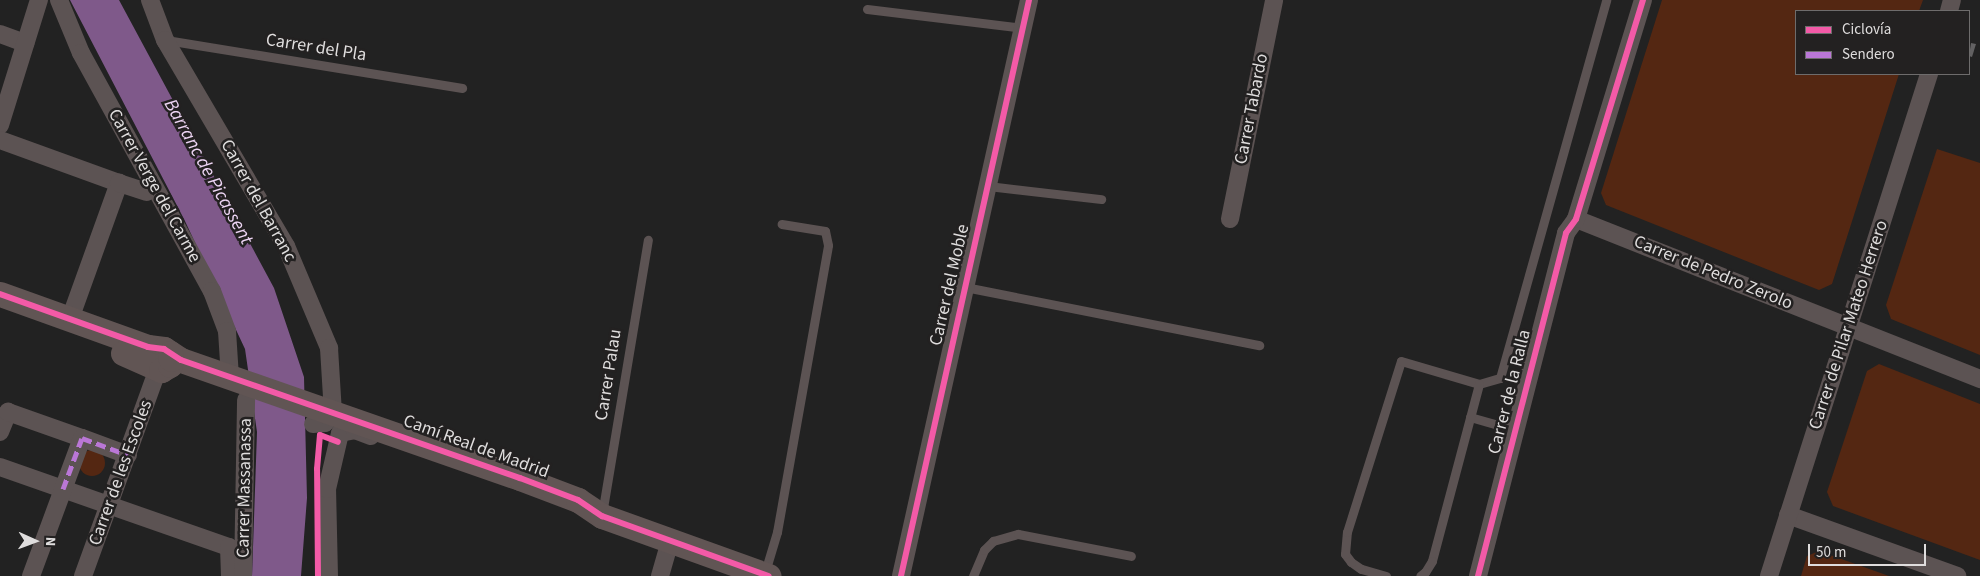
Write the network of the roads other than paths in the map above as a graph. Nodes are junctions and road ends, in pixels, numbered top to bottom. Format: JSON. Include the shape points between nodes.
{"nodes":[{"id":1,"x":39,"y":0,"type":"edge"},
{"id":2,"x":59,"y":0,"type":"edge"},
{"id":3,"x":150,"y":0,"type":"edge"},
{"id":4,"x":1029,"y":0,"type":"edge"},
{"id":5,"x":1274,"y":0,"type":"edge"},
{"id":6,"x":1606,"y":0,"type":"edge"},
{"id":7,"x":1643,"y":0,"type":"edge"},
{"id":8,"x":867,"y":9,"type":"dead end"},
{"id":9,"x":1023,"y":28,"type":"junction"},
{"id":10,"x":0,"y":34,"type":"edge"},
{"id":11,"x":165,"y":40,"type":"junction"},
{"id":12,"x":25,"y":43,"type":"junction"},
{"id":13,"x":1929,"y":75,"type":"edge"},
{"id":14,"x":462,"y":88,"type":"dead end"},
{"id":15,"x":0,"y":125,"type":"edge"},
{"id":16,"x":0,"y":140,"type":"edge"},
{"id":17,"x":119,"y":183,"type":"junction"},
{"id":18,"x":988,"y":186,"type":"junction"},
{"id":19,"x":147,"y":192,"type":"dead end"},
{"id":20,"x":1101,"y":199,"type":"dead end"},
{"id":21,"x":1230,"y":219,"type":"dead end"},
{"id":22,"x":1576,"y":219,"type":"junction"},
{"id":23,"x":782,"y":224,"type":"dead end"},
{"id":24,"x":648,"y":240,"type":"dead end"},
{"id":25,"x":965,"y":287,"type":"junction"},
{"id":26,"x":0,"y":294,"type":"edge"},
{"id":27,"x":0,"y":309,"type":"edge"},
{"id":28,"x":70,"y":319,"type":"junction"},
{"id":29,"x":1849,"y":328,"type":"junction"},
{"id":30,"x":1259,"y":345,"type":"dead end"},
{"id":31,"x":160,"y":361,"type":"junction"},
{"id":32,"x":1980,"y":379,"type":"edge"},
{"id":33,"x":1478,"y":384,"type":"junction"},
{"id":34,"x":240,"y":386,"type":"junction"},
{"id":35,"x":1470,"y":417,"type":"junction"},
{"id":36,"x":327,"y":422,"type":"junction"},
{"id":37,"x":1516,"y":430,"type":"junction"},
{"id":38,"x":0,"y":432,"type":"edge"},
{"id":39,"x":82,"y":438,"type":"junction"},
{"id":40,"x":128,"y":455,"type":"junction"},
{"id":41,"x":0,"y":466,"type":"edge"},
{"id":42,"x":63,"y":489,"type":"junction"},
{"id":43,"x":109,"y":506,"type":"junction"},
{"id":44,"x":1788,"y":515,"type":"junction"},
{"id":45,"x":602,"y":516,"type":"junction"},
{"id":46,"x":670,"y":541,"type":"junction"},
{"id":47,"x":1131,"y":556,"type":"dead end"},
{"id":48,"x":767,"y":575,"type":"edge"},
{"id":49,"x":31,"y":576,"type":"edge"},
{"id":50,"x":83,"y":576,"type":"edge"},
{"id":51,"x":230,"y":576,"type":"edge"},
{"id":52,"x":243,"y":576,"type":"edge"},
{"id":53,"x":329,"y":576,"type":"edge"},
{"id":54,"x":660,"y":576,"type":"edge"},
{"id":55,"x":901,"y":576,"type":"edge"},
{"id":56,"x":973,"y":576,"type":"edge"},
{"id":57,"x":1386,"y":576,"type":"edge"},
{"id":58,"x":1420,"y":576,"type":"edge"},
{"id":59,"x":1478,"y":576,"type":"edge"},
{"id":60,"x":1769,"y":576,"type":"edge"},
{"id":61,"x":1957,"y":576,"type":"edge"}],
"edges":[{"from":1,"to":12,"type":"street"},
{"from":2,"to":34,"type":"street","name":"Carrer Verge del Carme","via":[[81,53],[212,291],[227,331]]},
{"from":3,"to":11,"type":"street","name":"Carrer del Barranc"},
{"from":4,"to":9,"type":"street","name":"Carrer del Moble"},
{"from":5,"to":21,"type":"street","name":"Carrer Tabardo"},
{"from":6,"to":33,"type":"lane","via":[[1500,378]]},
{"from":7,"to":22,"type":"street","name":"Carrer de la Ralla"},
{"from":8,"to":9,"type":"lane"},
{"from":9,"to":18,"type":"street","name":"Carrer del Moble"},
{"from":10,"to":12,"type":"street"},
{"from":11,"to":14,"type":"lane","name":"Carrer del Pla"},
{"from":11,"to":36,"type":"street","name":"Carrer del Barranc","via":[[286,246],[329,348]]},
{"from":12,"to":15,"type":"street"},
{"from":13,"to":29,"type":"street","name":"Carrer de Pilar Mateo Herrero"},
{"from":16,"to":17,"type":"street"},
{"from":17,"to":19,"type":"street"},
{"from":17,"to":28,"type":"street"},
{"from":18,"to":20,"type":"lane"},
{"from":18,"to":25,"type":"street","name":"Carrer del Moble"},
{"from":22,"to":29,"type":"street","name":"Carrer de Pedro Zerolo"},
{"from":22,"to":37,"type":"street","name":"Carrer de la Ralla","via":[[1566,233]]},
{"from":23,"to":48,"type":"lane","via":[[825,231],[828,245]]},
{"from":24,"to":45,"type":"lane","name":"Carrer Palau"},
{"from":25,"to":30,"type":"lane","name":"Carrer del Moble"},
{"from":25,"to":55,"type":"street","name":"Carrer del Moble"},
{"from":26,"to":28,"type":"street"},
{"from":27,"to":31,"type":"street"},
{"from":28,"to":31,"type":"street"},
{"from":29,"to":32,"type":"street","name":"Carrer de Pedro Zerolo"},
{"from":29,"to":44,"type":"street","name":"Carrer de Pilar Mateo Herrero"},
{"from":31,"to":34,"type":"street"},
{"from":31,"to":40,"type":"street","name":"Carrer de les Escoles"},
{"from":33,"to":35,"type":"lane"},
{"from":33,"to":57,"type":"lane","via":[[1401,361],[1347,532],[1345,554],[1361,569]]},
{"from":34,"to":36,"type":"street"},
{"from":34,"to":52,"type":"street","name":"Carrer Massanassa"},
{"from":35,"to":37,"type":"lane"},
{"from":35,"to":58,"type":"lane","via":[[1432,561]]},
{"from":36,"to":45,"type":"street","name":"Camí Real de Madrid","via":[[575,515]]},
{"from":36,"to":45,"type":"street","name":"Camí Real de Madrid","via":[[419,442],[578,500]]},
{"from":36,"to":53,"type":"street","name":"Carrer del Barranc"},
{"from":37,"to":59,"type":"street","name":"Carrer de la Ralla"},
{"from":38,"to":39,"type":"street","via":[[8,412]]},
{"from":39,"to":40,"type":"street"},
{"from":39,"to":42,"type":"street"},
{"from":40,"to":43,"type":"street","name":"Carrer de les Escoles"},
{"from":41,"to":42,"type":"street"},
{"from":42,"to":43,"type":"street"},
{"from":42,"to":49,"type":"street"},
{"from":43,"to":50,"type":"street","name":"Carrer de les Escoles"},
{"from":43,"to":51,"type":"street","name":"Carrer Massanassa","via":[[229,547]]},
{"from":44,"to":60,"type":"street","name":"Carrer de Pilar Mateo Herrero"},
{"from":44,"to":61,"type":"street"},
{"from":45,"to":46,"type":"street","name":"Camí Real de Madrid"},
{"from":46,"to":48,"type":"street","name":"Camí Real de Madrid"},
{"from":46,"to":54,"type":"street"},
{"from":47,"to":56,"type":"lane","via":[[1018,534],[992,541],[984,550]]}]}
